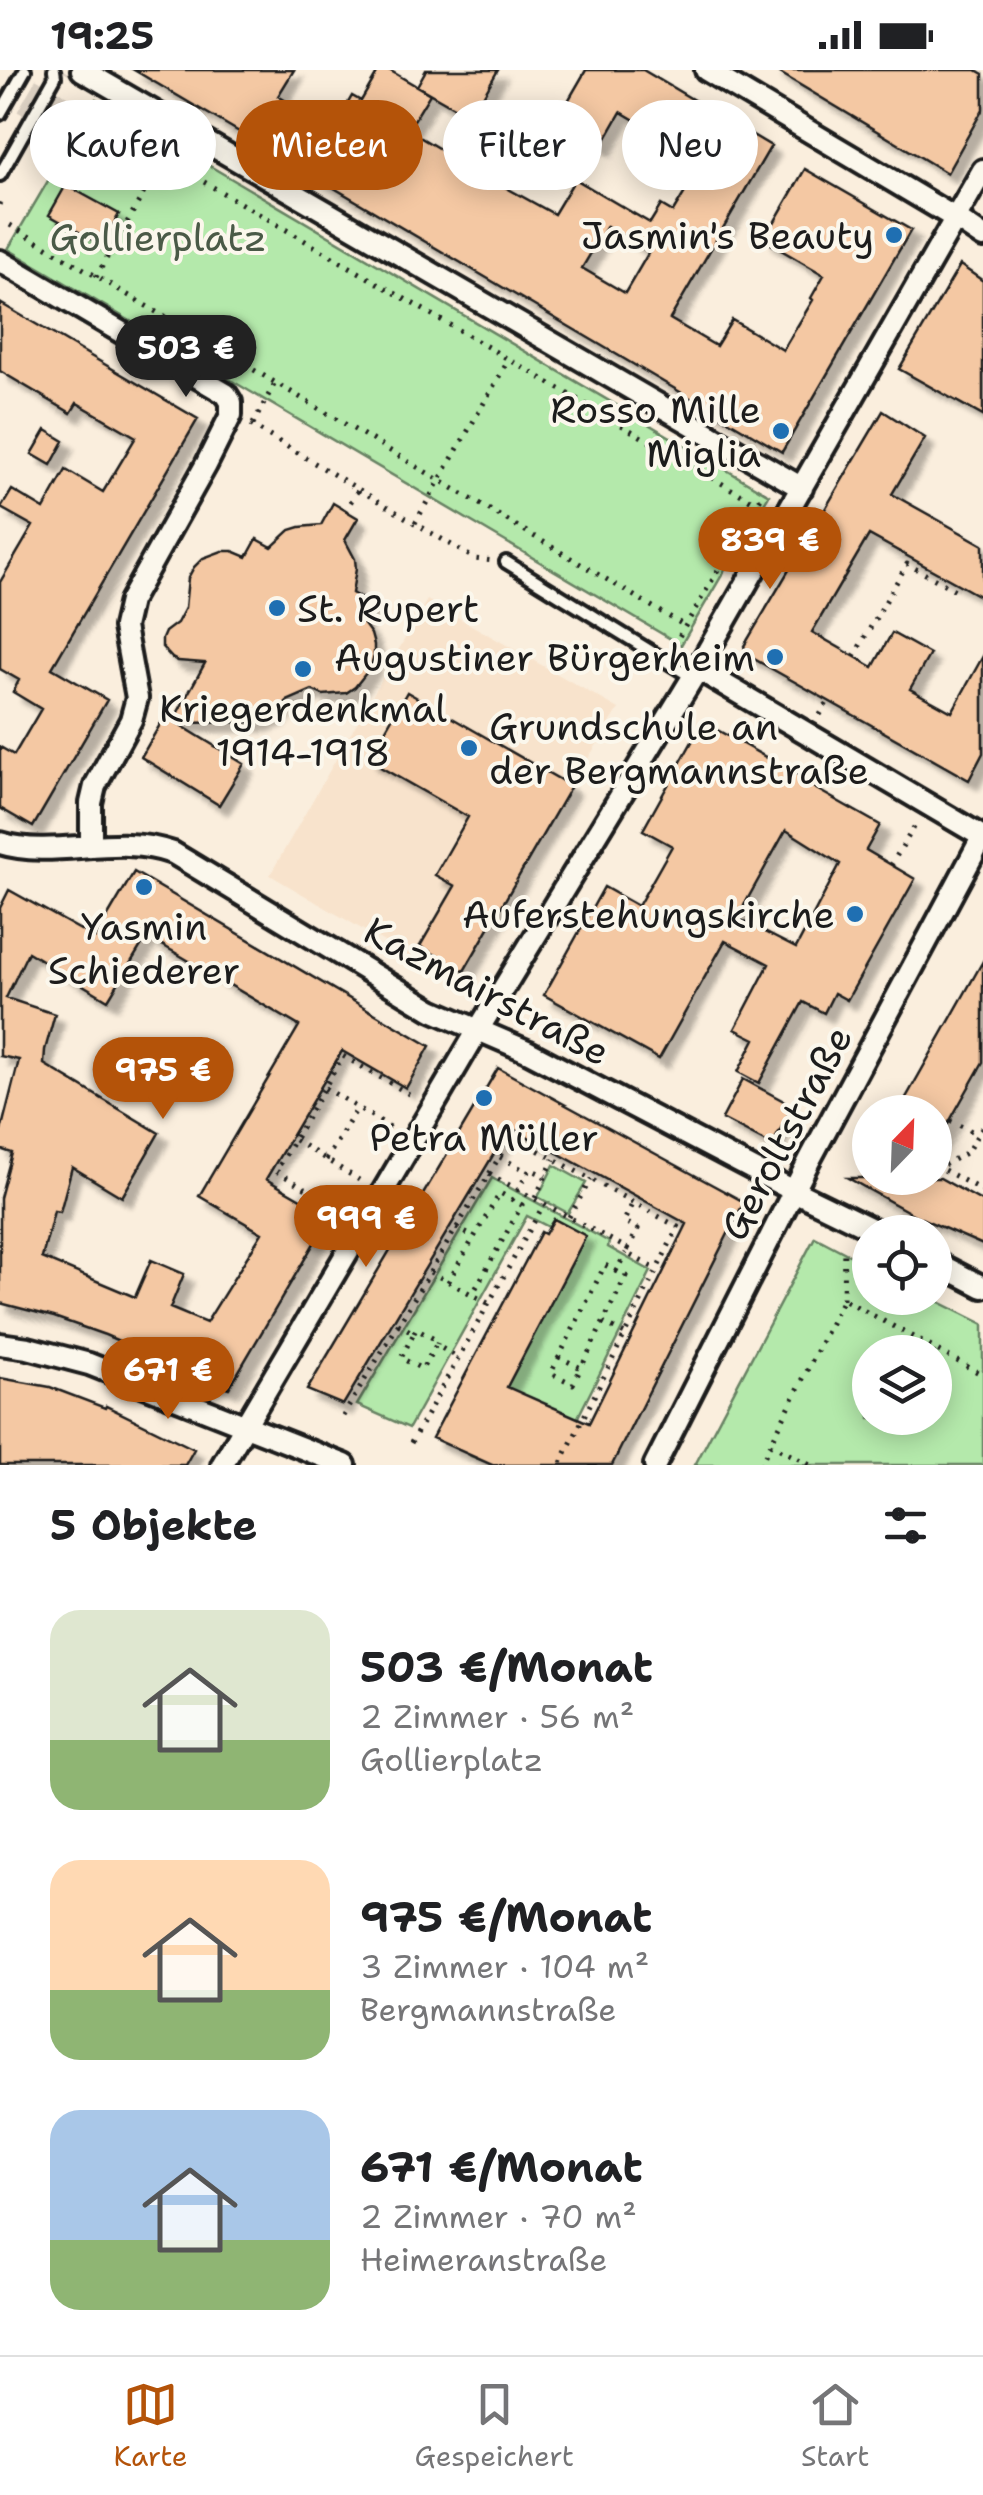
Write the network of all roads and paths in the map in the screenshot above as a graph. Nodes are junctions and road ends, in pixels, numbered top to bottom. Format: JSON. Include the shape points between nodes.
{"nodes":[{"id":1,"x":25,"y":70,"type":"edge"},
{"id":2,"x":54,"y":70,"type":"edge"},
{"id":3,"x":82,"y":70,"type":"edge"},
{"id":4,"x":706,"y":70,"type":"edge"},
{"id":5,"x":0,"y":114,"type":"edge"},
{"id":6,"x":983,"y":170,"type":"edge"},
{"id":7,"x":0,"y":176,"type":"edge"},
{"id":8,"x":145,"y":190,"type":"edge"},
{"id":9,"x":216,"y":190,"type":"edge"},
{"id":10,"x":955,"y":218,"type":"junction"},
{"id":11,"x":10,"y":225,"type":"dead end"},
{"id":12,"x":983,"y":237,"type":"edge"},
{"id":13,"x":0,"y":261,"type":"edge"},
{"id":14,"x":96,"y":276,"type":"junction"},
{"id":15,"x":508,"y":361,"type":"junction"},
{"id":16,"x":275,"y":383,"type":"junction"},
{"id":17,"x":232,"y":415,"type":"junction"},
{"id":18,"x":252,"y":426,"type":"junction"},
{"id":19,"x":776,"y":473,"type":"junction"},
{"id":20,"x":440,"y":481,"type":"junction"},
{"id":21,"x":802,"y":488,"type":"junction"},
{"id":22,"x":358,"y":490,"type":"junction"},
{"id":23,"x":758,"y":504,"type":"junction"},
{"id":24,"x":345,"y":511,"type":"dead end"},
{"id":25,"x":784,"y":520,"type":"junction"},
{"id":26,"x":414,"y":523,"type":"junction"},
{"id":27,"x":506,"y":562,"type":"joint"},
{"id":28,"x":955,"y":590,"type":"dead end"},
{"id":29,"x":685,"y":626,"type":"junction"},
{"id":30,"x":854,"y":656,"type":"dead end"},
{"id":31,"x":665,"y":660,"type":"junction"},
{"id":32,"x":695,"y":673,"type":"junction"},
{"id":33,"x":928,"y":804,"type":"junction"},
{"id":34,"x":983,"y":837,"type":"edge"},
{"id":35,"x":0,"y":844,"type":"edge"},
{"id":36,"x":91,"y":845,"type":"junction"},
{"id":37,"x":890,"y":865,"type":"dead end"},
{"id":38,"x":478,"y":1030,"type":"junction"},
{"id":39,"x":325,"y":1088,"type":"junction"},
{"id":40,"x":409,"y":1094,"type":"dead end"},
{"id":41,"x":358,"y":1108,"type":"junction"},
{"id":42,"x":952,"y":1122,"type":"edge"},
{"id":43,"x":983,"y":1126,"type":"edge"},
{"id":44,"x":390,"y":1127,"type":"dead end"},
{"id":45,"x":978,"y":1134,"type":"junction"},
{"id":46,"x":294,"y":1140,"type":"junction"},
{"id":47,"x":499,"y":1156,"type":"junction"},
{"id":48,"x":554,"y":1159,"type":"junction"},
{"id":49,"x":326,"y":1160,"type":"junction"},
{"id":50,"x":952,"y":1160,"type":"edge"},
{"id":51,"x":528,"y":1172,"type":"junction"},
{"id":52,"x":489,"y":1174,"type":"junction"},
{"id":53,"x":952,"y":1175,"type":"edge"},
{"id":54,"x":546,"y":1176,"type":"junction"},
{"id":55,"x":591,"y":1179,"type":"junction"},
{"id":56,"x":359,"y":1180,"type":"dead end"},
{"id":57,"x":518,"y":1190,"type":"junction"},
{"id":58,"x":794,"y":1191,"type":"junction"},
{"id":59,"x":983,"y":1191,"type":"edge"},
{"id":60,"x":534,"y":1198,"type":"junction"},
{"id":61,"x":512,"y":1200,"type":"junction"},
{"id":62,"x":634,"y":1202,"type":"junction"},
{"id":63,"x":544,"y":1204,"type":"junction"},
{"id":64,"x":342,"y":1210,"type":"dead end"},
{"id":65,"x":569,"y":1217,"type":"junction"},
{"id":66,"x":852,"y":1219,"type":"edge"},
{"id":67,"x":456,"y":1228,"type":"junction"},
{"id":68,"x":474,"y":1237,"type":"junction"},
{"id":69,"x":844,"y":1247,"type":"dead end"},
{"id":70,"x":497,"y":1250,"type":"junction"},
{"id":71,"x":627,"y":1251,"type":"junction"},
{"id":72,"x":512,"y":1259,"type":"junction"},
{"id":73,"x":657,"y":1270,"type":"junction"},
{"id":74,"x":952,"y":1270,"type":"edge"},
{"id":75,"x":616,"y":1271,"type":"junction"},
{"id":76,"x":430,"y":1272,"type":"junction"},
{"id":77,"x":448,"y":1282,"type":"junction"},
{"id":78,"x":983,"y":1286,"type":"edge"},
{"id":79,"x":472,"y":1295,"type":"junction"},
{"id":80,"x":842,"y":1298,"type":"junction"},
{"id":81,"x":488,"y":1303,"type":"junction"},
{"id":82,"x":603,"y":1322,"type":"junction"},
{"id":83,"x":398,"y":1324,"type":"junction"},
{"id":84,"x":414,"y":1333,"type":"junction"},
{"id":85,"x":625,"y":1334,"type":"junction"},
{"id":86,"x":0,"y":1344,"type":"edge"},
{"id":87,"x":436,"y":1345,"type":"junction"},
{"id":88,"x":559,"y":1357,"type":"junction"},
{"id":89,"x":458,"y":1358,"type":"junction"},
{"id":90,"x":581,"y":1368,"type":"junction"},
{"id":91,"x":983,"y":1375,"type":"edge"},
{"id":92,"x":344,"y":1416,"type":"dead end"},
{"id":93,"x":245,"y":1425,"type":"junction"},
{"id":94,"x":411,"y":1443,"type":"dead end"},
{"id":95,"x":770,"y":1444,"type":"junction"},
{"id":96,"x":222,"y":1465,"type":"edge"},
{"id":97,"x":345,"y":1465,"type":"edge"},
{"id":98,"x":560,"y":1465,"type":"edge"},
{"id":99,"x":655,"y":1465,"type":"edge"},
{"id":100,"x":760,"y":1465,"type":"edge"},
{"id":101,"x":810,"y":1465,"type":"edge"}],
"edges":[{"from":1,"to":5,"type":"lane"},
{"from":2,"to":7,"type":"lane"},
{"from":3,"to":19,"type":"street"},
{"from":4,"to":10,"type":"street"},
{"from":6,"to":10,"type":"street"},
{"from":8,"to":14,"type":"path"},
{"from":9,"to":15,"type":"path"},
{"from":10,"to":12,"type":"street"},
{"from":10,"to":21,"type":"street"},
{"from":11,"to":14,"type":"path"},
{"from":13,"to":17,"type":"street","via":[[226,394]]},
{"from":14,"to":16,"type":"path"},
{"from":15,"to":20,"type":"path"},
{"from":15,"to":23,"type":"path"},
{"from":16,"to":18,"type":"path"},
{"from":16,"to":20,"type":"path"},
{"from":17,"to":18,"type":"path"},
{"from":17,"to":36,"type":"street","via":[[130,600],[124,627],[137,698],[95,786]]},
{"from":18,"to":22,"type":"path"},
{"from":19,"to":21,"type":"street"},
{"from":19,"to":23,"type":"path"},
{"from":20,"to":26,"type":"path"},
{"from":20,"to":29,"type":"path"},
{"from":21,"to":25,"type":"street"},
{"from":22,"to":24,"type":"path"},
{"from":22,"to":26,"type":"path"},
{"from":23,"to":25,"type":"path"},
{"from":23,"to":29,"type":"path"},
{"from":25,"to":32,"type":"street"},
{"from":26,"to":27,"type":"path","via":[[475,559]]},
{"from":27,"to":31,"type":"lane"},
{"from":28,"to":30,"type":"path","via":[[907,564]]},
{"from":29,"to":31,"type":"path"},
{"from":31,"to":32,"type":"lane"},
{"from":32,"to":33,"type":"street"},
{"from":32,"to":38,"type":"street"},
{"from":33,"to":34,"type":"street"},
{"from":33,"to":37,"type":"path"},
{"from":34,"to":58,"type":"street","name":"Geroltstraße"},
{"from":35,"to":36,"type":"street","name":"Kazmairstraße"},
{"from":36,"to":38,"type":"street","name":"Kazmairstraße","via":[[160,848],[432,1010]]},
{"from":38,"to":58,"type":"street","name":"Kazmairstraße"},
{"from":38,"to":93,"type":"street"},
{"from":39,"to":40,"type":"path","via":[[343,1056]]},
{"from":39,"to":41,"type":"path"},
{"from":39,"to":46,"type":"path"},
{"from":41,"to":44,"type":"path"},
{"from":41,"to":49,"type":"path"},
{"from":42,"to":45,"type":"path"},
{"from":43,"to":45,"type":"path"},
{"from":45,"to":50,"type":"path","via":[[967,1152]]},
{"from":46,"to":49,"type":"path"},
{"from":46,"to":64,"type":"path","via":[[276,1171]]},
{"from":47,"to":48,"type":"path","via":[[512,1136]]},
{"from":47,"to":51,"type":"path"},
{"from":47,"to":52,"type":"path"},
{"from":48,"to":54,"type":"path"},
{"from":48,"to":55,"type":"path"},
{"from":49,"to":56,"type":"path"},
{"from":51,"to":54,"type":"path"},
{"from":51,"to":57,"type":"path"},
{"from":52,"to":57,"type":"path"},
{"from":52,"to":67,"type":"path"},
{"from":53,"to":59,"type":"path"},
{"from":54,"to":60,"type":"path"},
{"from":55,"to":62,"type":"path"},
{"from":55,"to":65,"type":"path"},
{"from":57,"to":60,"type":"path"},
{"from":57,"to":61,"type":"path"},
{"from":58,"to":66,"type":"street","name":"Kazmairstraße"},
{"from":58,"to":99,"type":"street","name":"Geroltstraße"},
{"from":60,"to":63,"type":"path"},
{"from":61,"to":68,"type":"path","via":[[500,1193]]},
{"from":61,"to":70,"type":"path","via":[[522,1204]]},
{"from":62,"to":71,"type":"path","via":[[624,1221],[638,1229]]},
{"from":62,"to":73,"type":"path","via":[[678,1227]]},
{"from":63,"to":65,"type":"path"},
{"from":63,"to":72,"type":"path"},
{"from":65,"to":71,"type":"path"},
{"from":67,"to":68,"type":"path"},
{"from":67,"to":76,"type":"path"},
{"from":68,"to":77,"type":"path"},
{"from":69,"to":80,"type":"path"},
{"from":70,"to":72,"type":"path"},
{"from":70,"to":79,"type":"path"},
{"from":71,"to":73,"type":"path"},
{"from":71,"to":75,"type":"path"},
{"from":72,"to":81,"type":"path"},
{"from":73,"to":85,"type":"path"},
{"from":74,"to":78,"type":"street"},
{"from":75,"to":82,"type":"path","via":[[626,1276]]},
{"from":75,"to":88,"type":"path","via":[[604,1266]]},
{"from":76,"to":77,"type":"path"},
{"from":76,"to":83,"type":"path"},
{"from":77,"to":79,"type":"path"},
{"from":79,"to":81,"type":"path"},
{"from":80,"to":91,"type":"path"},
{"from":80,"to":95,"type":"path"},
{"from":81,"to":89,"type":"path"},
{"from":82,"to":85,"type":"path"},
{"from":82,"to":90,"type":"path"},
{"from":83,"to":84,"type":"path"},
{"from":83,"to":92,"type":"path"},
{"from":84,"to":87,"type":"path"},
{"from":84,"to":87,"type":"path","via":[[401,1358],[422,1369]]},
{"from":85,"to":98,"type":"path"},
{"from":86,"to":93,"type":"street","via":[[90,1364]]},
{"from":87,"to":89,"type":"path"},
{"from":88,"to":90,"type":"path"},
{"from":88,"to":90,"type":"path","via":[[552,1373],[573,1384]]},
{"from":89,"to":94,"type":"path"},
{"from":93,"to":96,"type":"street"},
{"from":93,"to":97,"type":"street"},
{"from":95,"to":100,"type":"path"},
{"from":95,"to":101,"type":"path"}]}
